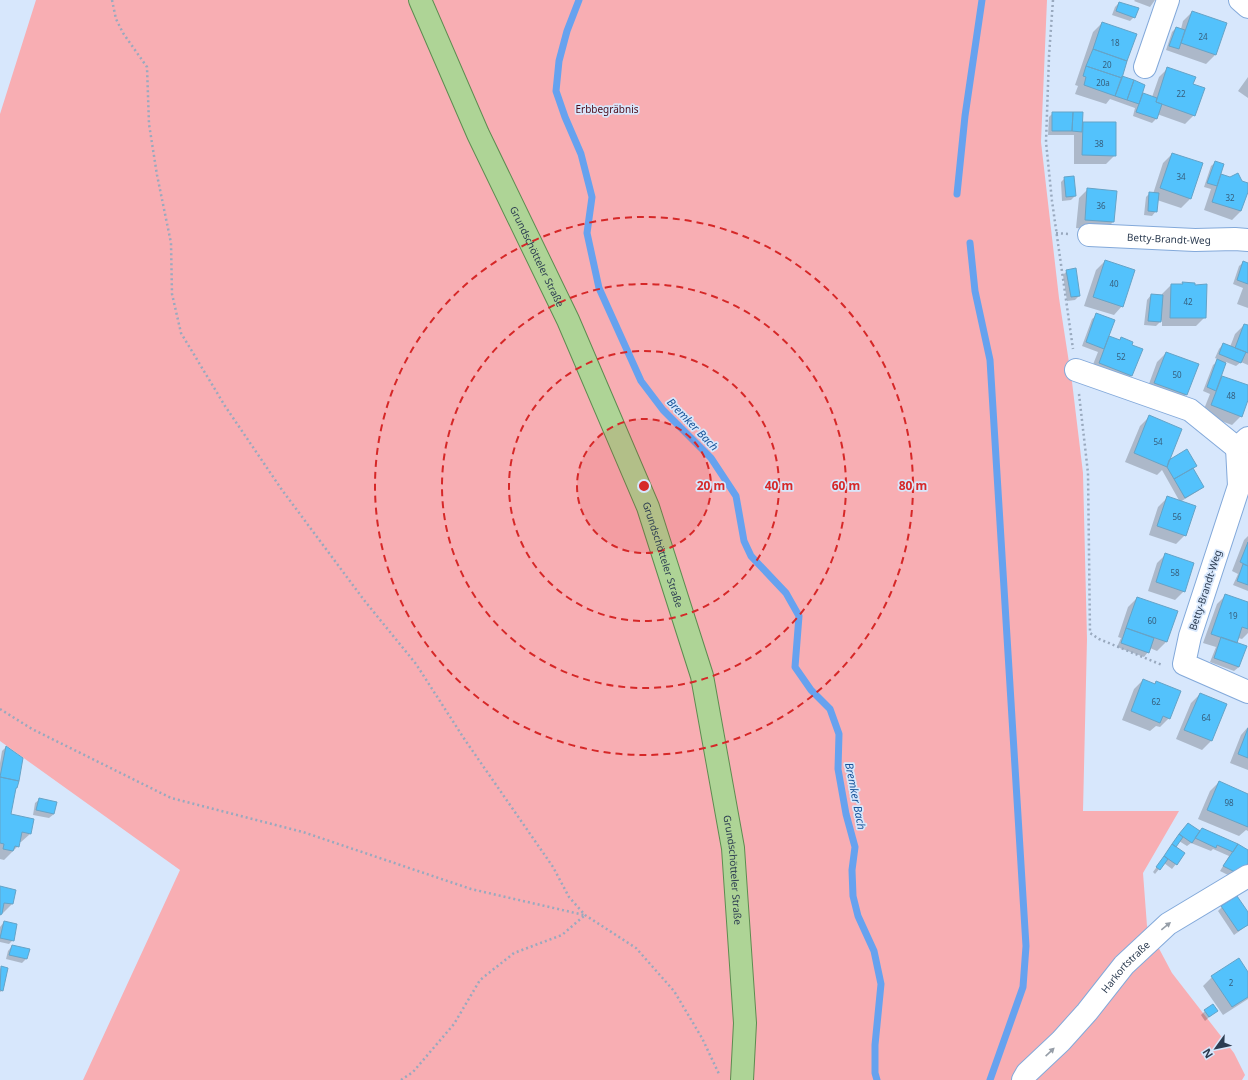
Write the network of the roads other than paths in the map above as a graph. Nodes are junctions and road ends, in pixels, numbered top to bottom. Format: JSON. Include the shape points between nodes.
{"nodes":[{"id":1,"x":420,"y":0,"type":"edge"},
{"id":2,"x":1168,"y":0,"type":"edge"},
{"id":3,"x":1240,"y":0,"type":"edge"},
{"id":4,"x":1248,"y":7,"type":"edge"},
{"id":5,"x":1145,"y":67,"type":"dead end"},
{"id":6,"x":1089,"y":235,"type":"dead end"},
{"id":7,"x":1248,"y":240,"type":"edge"},
{"id":8,"x":1076,"y":370,"type":"road end"},
{"id":9,"x":1242,"y":443,"type":"edge"},
{"id":10,"x":1248,"y":692,"type":"edge"},
{"id":11,"x":1248,"y":876,"type":"edge"},
{"id":12,"x":742,"y":1080,"type":"edge"},
{"id":13,"x":1023,"y":1080,"type":"edge"}],
"edges":[{"from":1,"to":12,"type":"main road","name":"Grundschötteler Straße","via":[[478,134],[568,320],[648,507],[702,676],[733,848],[745,1023]]},
{"from":2,"to":5,"type":"street"},
{"from":3,"to":4,"type":"street"},
{"from":6,"to":7,"type":"street","name":"Betty-Brandt-Weg"},
{"from":8,"to":9,"type":"street","name":"Betty-Brandt-Weg","via":[[1190,410]]},
{"from":9,"to":10,"type":"street","name":"Betty-Brandt-Weg","via":[[1239,486],[1190,636],[1184,664]]},
{"from":13,"to":11,"type":"street","name":"Harkortstraße","one_way":true,"via":[[1077,1024],[1124,965],[1168,924]]}]}
